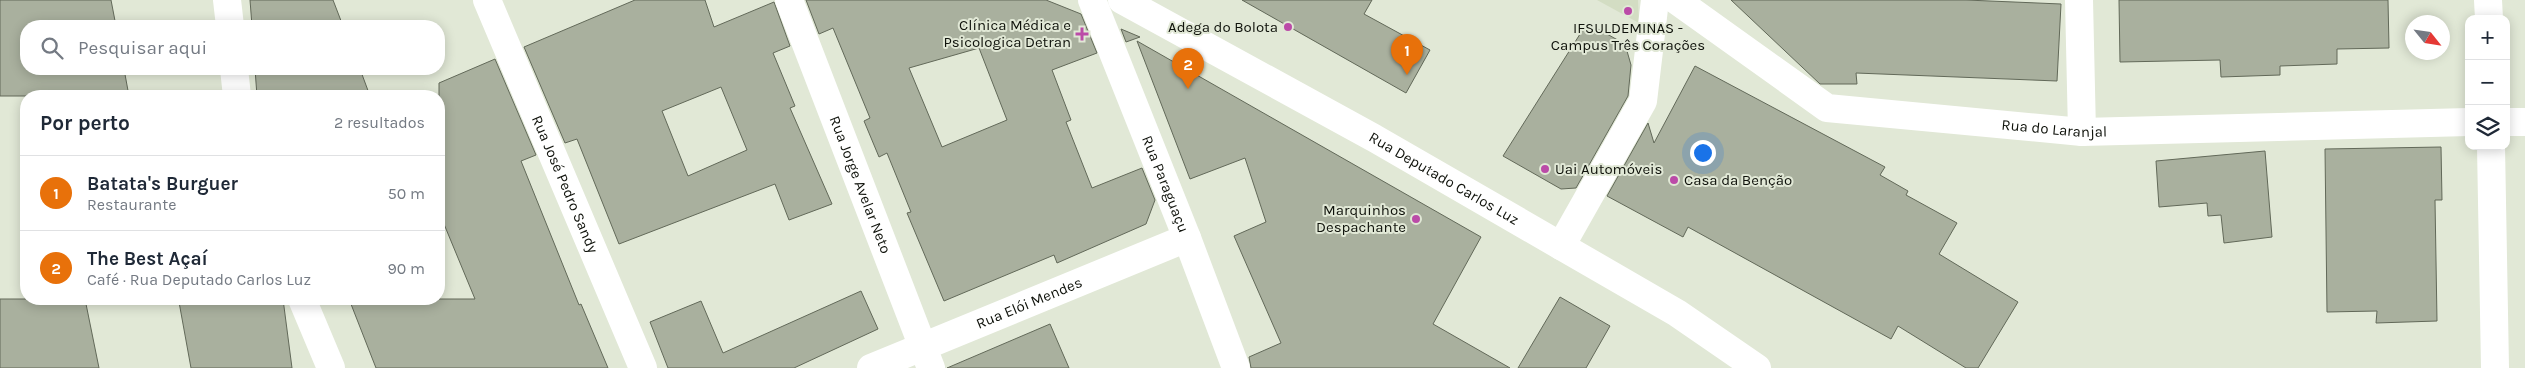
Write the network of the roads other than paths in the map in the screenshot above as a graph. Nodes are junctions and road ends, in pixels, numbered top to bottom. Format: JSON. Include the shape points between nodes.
{"nodes":[{"id":1,"x":227,"y":0,"type":"edge"},
{"id":2,"x":487,"y":0,"type":"edge"},
{"id":3,"x":789,"y":0,"type":"edge"},
{"id":4,"x":1092,"y":0,"type":"edge"},
{"id":5,"x":1122,"y":0,"type":"edge"},
{"id":6,"x":1655,"y":0,"type":"edge"},
{"id":7,"x":1676,"y":0,"type":"edge"},
{"id":8,"x":2079,"y":0,"type":"edge"},
{"id":9,"x":2488,"y":0,"type":"edge"},
{"id":10,"x":2489,"y":15,"type":"edge"},
{"id":11,"x":229,"y":20,"type":"edge"},
{"id":12,"x":235,"y":75,"type":"edge"},
{"id":13,"x":236,"y":90,"type":"edge"},
{"id":14,"x":2465,"y":122,"type":"edge"},
{"id":15,"x":2510,"y":122,"type":"edge"},
{"id":16,"x":2525,"y":122,"type":"edge"},
{"id":17,"x":2082,"y":132,"type":"junction"},
{"id":18,"x":2491,"y":150,"type":"edge"},
{"id":19,"x":1187,"y":238,"type":"junction"},
{"id":20,"x":1561,"y":246,"type":"junction"},
{"id":21,"x":305,"y":305,"type":"edge"},
{"id":22,"x":926,"y":357,"type":"edge"},
{"id":23,"x":331,"y":368,"type":"edge"},
{"id":24,"x":643,"y":368,"type":"edge"},
{"id":25,"x":871,"y":368,"type":"edge"},
{"id":26,"x":1236,"y":368,"type":"edge"},
{"id":27,"x":1757,"y":368,"type":"edge"},
{"id":28,"x":2495,"y":368,"type":"edge"}],
"edges":[{"from":1,"to":11,"type":"street"},
{"from":2,"to":24,"type":"street","name":"Rua José Pedro Sandy"},
{"from":3,"to":22,"type":"street","name":"Rua Jorge Avelar Neto"},
{"from":4,"to":19,"type":"street","name":"Rua Paraguaçu"},
{"from":5,"to":20,"type":"street","name":"Rua Deputado Carlos Luz"},
{"from":6,"to":20,"type":"street","via":[[1643,101]]},
{"from":7,"to":17,"type":"street","name":"Rua do Laranjal","via":[[1826,108]]},
{"from":8,"to":17,"type":"street"},
{"from":9,"to":10,"type":"street"},
{"from":12,"to":13,"type":"street"},
{"from":14,"to":17,"type":"street","name":"Rua do Laranjal"},
{"from":15,"to":16,"type":"street"},
{"from":18,"to":28,"type":"street"},
{"from":19,"to":22,"type":"street","name":"Rua Elói Mendes"},
{"from":19,"to":26,"type":"street","name":"Rua Paraguaçu"},
{"from":20,"to":27,"type":"street","name":"Rua Deputado Carlos Luz","via":[[1677,313]]},
{"from":21,"to":23,"type":"street"},
{"from":22,"to":25,"type":"street","name":"Rua Elói Mendes"}]}
